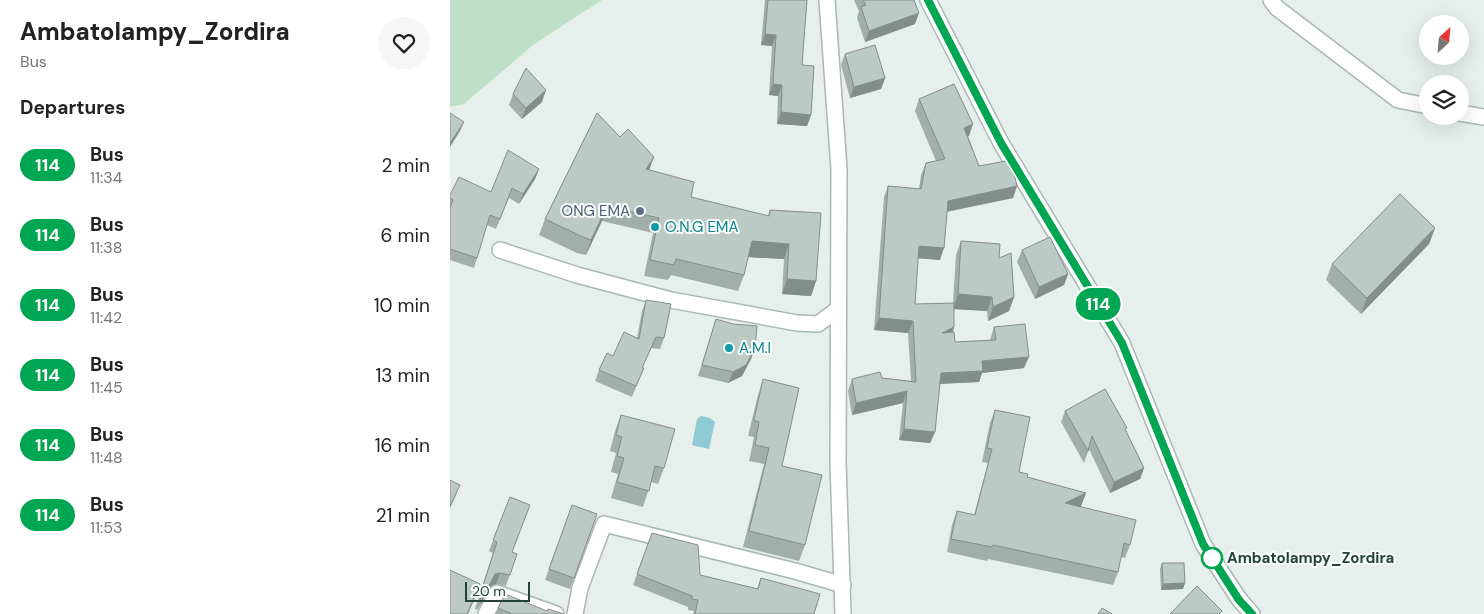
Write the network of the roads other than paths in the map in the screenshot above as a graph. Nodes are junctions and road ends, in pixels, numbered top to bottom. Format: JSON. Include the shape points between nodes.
{"nodes":[{"id":1,"x":827,"y":0,"type":"edge"},
{"id":2,"x":928,"y":0,"type":"edge"},
{"id":3,"x":1271,"y":0,"type":"edge"},
{"id":4,"x":1419,"y":104,"type":"edge"},
{"id":5,"x":1469,"y":114,"type":"edge"},
{"id":6,"x":1484,"y":117,"type":"edge"},
{"id":7,"x":500,"y":250,"type":"dead end"},
{"id":8,"x":838,"y":309,"type":"junction"},
{"id":9,"x":842,"y":584,"type":"junction"},
{"id":10,"x":486,"y":614,"type":"edge"},
{"id":11,"x":556,"y":614,"type":"edge"},
{"id":12,"x":575,"y":614,"type":"edge"},
{"id":13,"x":843,"y":614,"type":"edge"},
{"id":14,"x":1252,"y":614,"type":"edge"}],
"edges":[{"from":1,"to":8,"type":"street","via":[[839,169]]},
{"from":2,"to":14,"type":"street","via":[[1001,143],[1122,343],[1203,544],[1239,600]]},
{"from":3,"to":4,"type":"street","via":[[1398,100]]},
{"from":5,"to":6,"type":"street"},
{"from":7,"to":8,"type":"street","via":[[671,300],[797,323],[818,324]]},
{"from":8,"to":9,"type":"street"},
{"from":9,"to":12,"type":"street","via":[[604,524],[580,588]]},
{"from":9,"to":13,"type":"street"},
{"from":10,"to":11,"type":"street","via":[[497,593]]}]}
